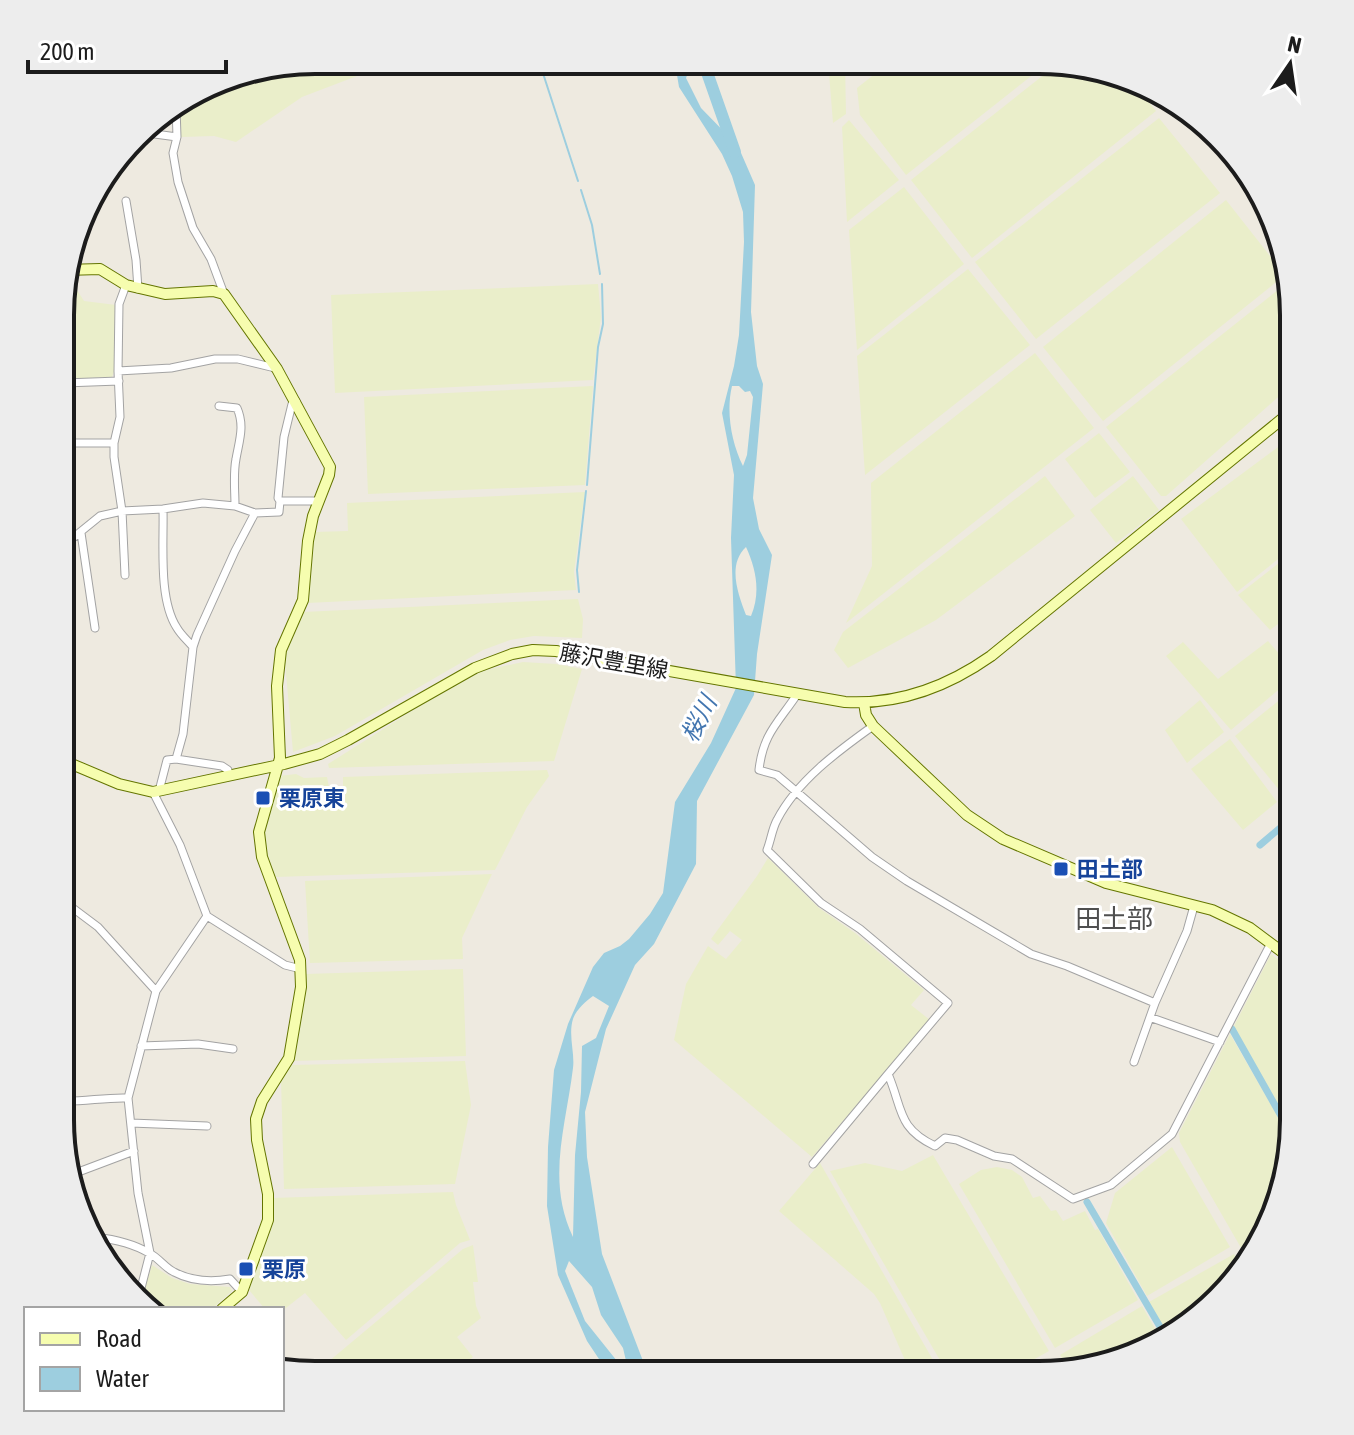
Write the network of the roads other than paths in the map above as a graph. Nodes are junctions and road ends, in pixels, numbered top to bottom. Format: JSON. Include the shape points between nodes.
{"nodes":[{"id":1,"x":176,"y":118,"type":"edge"},
{"id":2,"x":156,"y":134,"type":"edge"},
{"id":3,"x":177,"y":137,"type":"junction"},
{"id":4,"x":126,"y":201,"type":"dead end"},
{"id":5,"x":79,"y":270,"type":"edge"},
{"id":6,"x":126,"y":285,"type":"junction"},
{"id":7,"x":138,"y":289,"type":"junction"},
{"id":8,"x":224,"y":294,"type":"junction"},
{"id":9,"x":277,"y":369,"type":"junction"},
{"id":10,"x":118,"y":371,"type":"junction"},
{"id":11,"x":119,"y":381,"type":"junction"},
{"id":12,"x":74,"y":383,"type":"edge"},
{"id":13,"x":296,"y":401,"type":"junction"},
{"id":14,"x":219,"y":406,"type":"dead end"},
{"id":15,"x":1279,"y":421,"type":"edge"},
{"id":16,"x":74,"y":443,"type":"edge"},
{"id":17,"x":114,"y":443,"type":"junction"},
{"id":18,"x":280,"y":501,"type":"junction"},
{"id":19,"x":318,"y":501,"type":"junction"},
{"id":20,"x":235,"y":506,"type":"junction"},
{"id":21,"x":163,"y":509,"type":"junction"},
{"id":22,"x":122,"y":511,"type":"junction"},
{"id":23,"x":255,"y":513,"type":"junction"},
{"id":24,"x":81,"y":533,"type":"junction"},
{"id":25,"x":74,"y":538,"type":"edge"},
{"id":26,"x":125,"y":575,"type":"dead end"},
{"id":27,"x":95,"y":628,"type":"dead end"},
{"id":28,"x":193,"y":647,"type":"junction"},
{"id":29,"x":796,"y":693,"type":"junction"},
{"id":30,"x":864,"y":703,"type":"junction"},
{"id":31,"x":873,"y":726,"type":"junction"},
{"id":32,"x":176,"y":759,"type":"junction"},
{"id":33,"x":75,"y":765,"type":"edge"},
{"id":34,"x":278,"y":765,"type":"junction"},
{"id":35,"x":229,"y":776,"type":"junction"},
{"id":36,"x":156,"y":792,"type":"junction"},
{"id":37,"x":797,"y":792,"type":"junction"},
{"id":38,"x":1194,"y":906,"type":"junction"},
{"id":39,"x":75,"y":910,"type":"edge"},
{"id":40,"x":207,"y":916,"type":"junction"},
{"id":41,"x":1271,"y":943,"type":"junction"},
{"id":42,"x":1279,"y":949,"type":"edge"},
{"id":43,"x":301,"y":969,"type":"junction"},
{"id":44,"x":156,"y":991,"type":"junction"},
{"id":45,"x":1155,"y":1003,"type":"junction"},
{"id":46,"x":1152,"y":1018,"type":"junction"},
{"id":47,"x":1220,"y":1042,"type":"junction"},
{"id":48,"x":141,"y":1046,"type":"junction"},
{"id":49,"x":233,"y":1049,"type":"dead end"},
{"id":50,"x":1134,"y":1062,"type":"dead end"},
{"id":51,"x":888,"y":1074,"type":"junction"},
{"id":52,"x":128,"y":1098,"type":"junction"},
{"id":53,"x":75,"y":1102,"type":"edge"},
{"id":54,"x":131,"y":1123,"type":"junction"},
{"id":55,"x":207,"y":1126,"type":"dead end"},
{"id":56,"x":134,"y":1151,"type":"junction"},
{"id":57,"x":813,"y":1164,"type":"dead end"},
{"id":58,"x":80,"y":1171,"type":"edge"},
{"id":59,"x":106,"y":1239,"type":"edge"},
{"id":60,"x":150,"y":1253,"type":"junction"},
{"id":61,"x":141,"y":1286,"type":"edge"},
{"id":62,"x":242,"y":1292,"type":"junction"},
{"id":63,"x":224,"y":1307,"type":"edge"}],
"edges":[{"from":1,"to":3,"type":"street"},
{"from":2,"to":3,"type":"street"},
{"from":3,"to":8,"type":"street","via":[[173,163],[183,200]]},
{"from":4,"to":7,"type":"street"},
{"from":5,"to":6,"type":"street","via":[[100,269]]},
{"from":6,"to":7,"type":"street"},
{"from":6,"to":10,"type":"street","via":[[119,304]]},
{"from":7,"to":8,"type":"street"},
{"from":8,"to":9,"type":"street"},
{"from":9,"to":10,"type":"street","via":[[215,359]]},
{"from":9,"to":13,"type":"street"},
{"from":10,"to":11,"type":"street"},
{"from":11,"to":12,"type":"street"},
{"from":11,"to":17,"type":"street"},
{"from":13,"to":18,"type":"street","via":[[284,437]]},
{"from":13,"to":19,"type":"street","via":[[330,467]]},
{"from":14,"to":20,"type":"street","via":[[237,408],[242,418]]},
{"from":15,"to":30,"type":"street","name":"藤沢豊里線","via":[[969,672],[921,693]]},
{"from":16,"to":17,"type":"street"},
{"from":17,"to":22,"type":"street"},
{"from":18,"to":19,"type":"street"},
{"from":18,"to":23,"type":"street","via":[[279,512]]},
{"from":19,"to":34,"type":"street","via":[[303,600],[279,659]]},
{"from":20,"to":21,"type":"street","via":[[203,503]]},
{"from":20,"to":23,"type":"street"},
{"from":21,"to":22,"type":"street"},
{"from":21,"to":28,"type":"street","via":[[164,581],[175,627]]},
{"from":22,"to":24,"type":"street","via":[[100,516]]},
{"from":22,"to":26,"type":"street"},
{"from":23,"to":28,"type":"street"},
{"from":24,"to":25,"type":"street"},
{"from":24,"to":27,"type":"street"},
{"from":28,"to":32,"type":"street"},
{"from":29,"to":30,"type":"street","name":"藤沢豊里線"},
{"from":29,"to":34,"type":"street","name":"藤沢豊里線","via":[[544,650],[496,658],[334,747]]},
{"from":29,"to":37,"type":"street","via":[[768,733],[759,770],[777,775]]},
{"from":30,"to":31,"type":"street"},
{"from":31,"to":37,"type":"street"},
{"from":31,"to":38,"type":"street","via":[[967,815],[1003,839],[1106,883]]},
{"from":32,"to":35,"type":"street","via":[[222,766]]},
{"from":32,"to":36,"type":"street","via":[[167,760]]},
{"from":33,"to":36,"type":"street","name":"藤沢豊里線"},
{"from":34,"to":35,"type":"street","name":"藤沢豊里線"},
{"from":34,"to":43,"type":"street","via":[[259,843]]},
{"from":35,"to":36,"type":"street","name":"藤沢豊里線"},
{"from":36,"to":40,"type":"street"},
{"from":37,"to":45,"type":"street","via":[[907,881],[1031,954]]},
{"from":37,"to":51,"type":"street","via":[[775,821],[767,850],[821,903],[948,1003]]},
{"from":38,"to":41,"type":"street","via":[[1234,920]]},
{"from":38,"to":45,"type":"street"},
{"from":39,"to":44,"type":"street","via":[[98,927]]},
{"from":40,"to":43,"type":"street","via":[[285,965]]},
{"from":40,"to":44,"type":"street"},
{"from":41,"to":42,"type":"street"},
{"from":41,"to":47,"type":"street"},
{"from":43,"to":62,"type":"street","via":[[292,1049],[258,1109],[268,1220]]},
{"from":44,"to":48,"type":"street"},
{"from":45,"to":46,"type":"street"},
{"from":46,"to":47,"type":"street"},
{"from":46,"to":50,"type":"street"},
{"from":47,"to":51,"type":"street","via":[[1172,1134],[1111,1185],[1073,1199],[1012,1159],[957,1140],[945,1138],[935,1146],[918,1138],[905,1126]]},
{"from":48,"to":49,"type":"street"},
{"from":48,"to":52,"type":"street"},
{"from":51,"to":57,"type":"street"},
{"from":52,"to":53,"type":"street"},
{"from":52,"to":54,"type":"street"},
{"from":54,"to":55,"type":"street"},
{"from":54,"to":56,"type":"street"},
{"from":56,"to":58,"type":"street"},
{"from":56,"to":60,"type":"street"},
{"from":59,"to":60,"type":"street"},
{"from":60,"to":61,"type":"street"},
{"from":60,"to":62,"type":"street","via":[[173,1272],[214,1282],[230,1279]]},
{"from":62,"to":63,"type":"street"}]}
